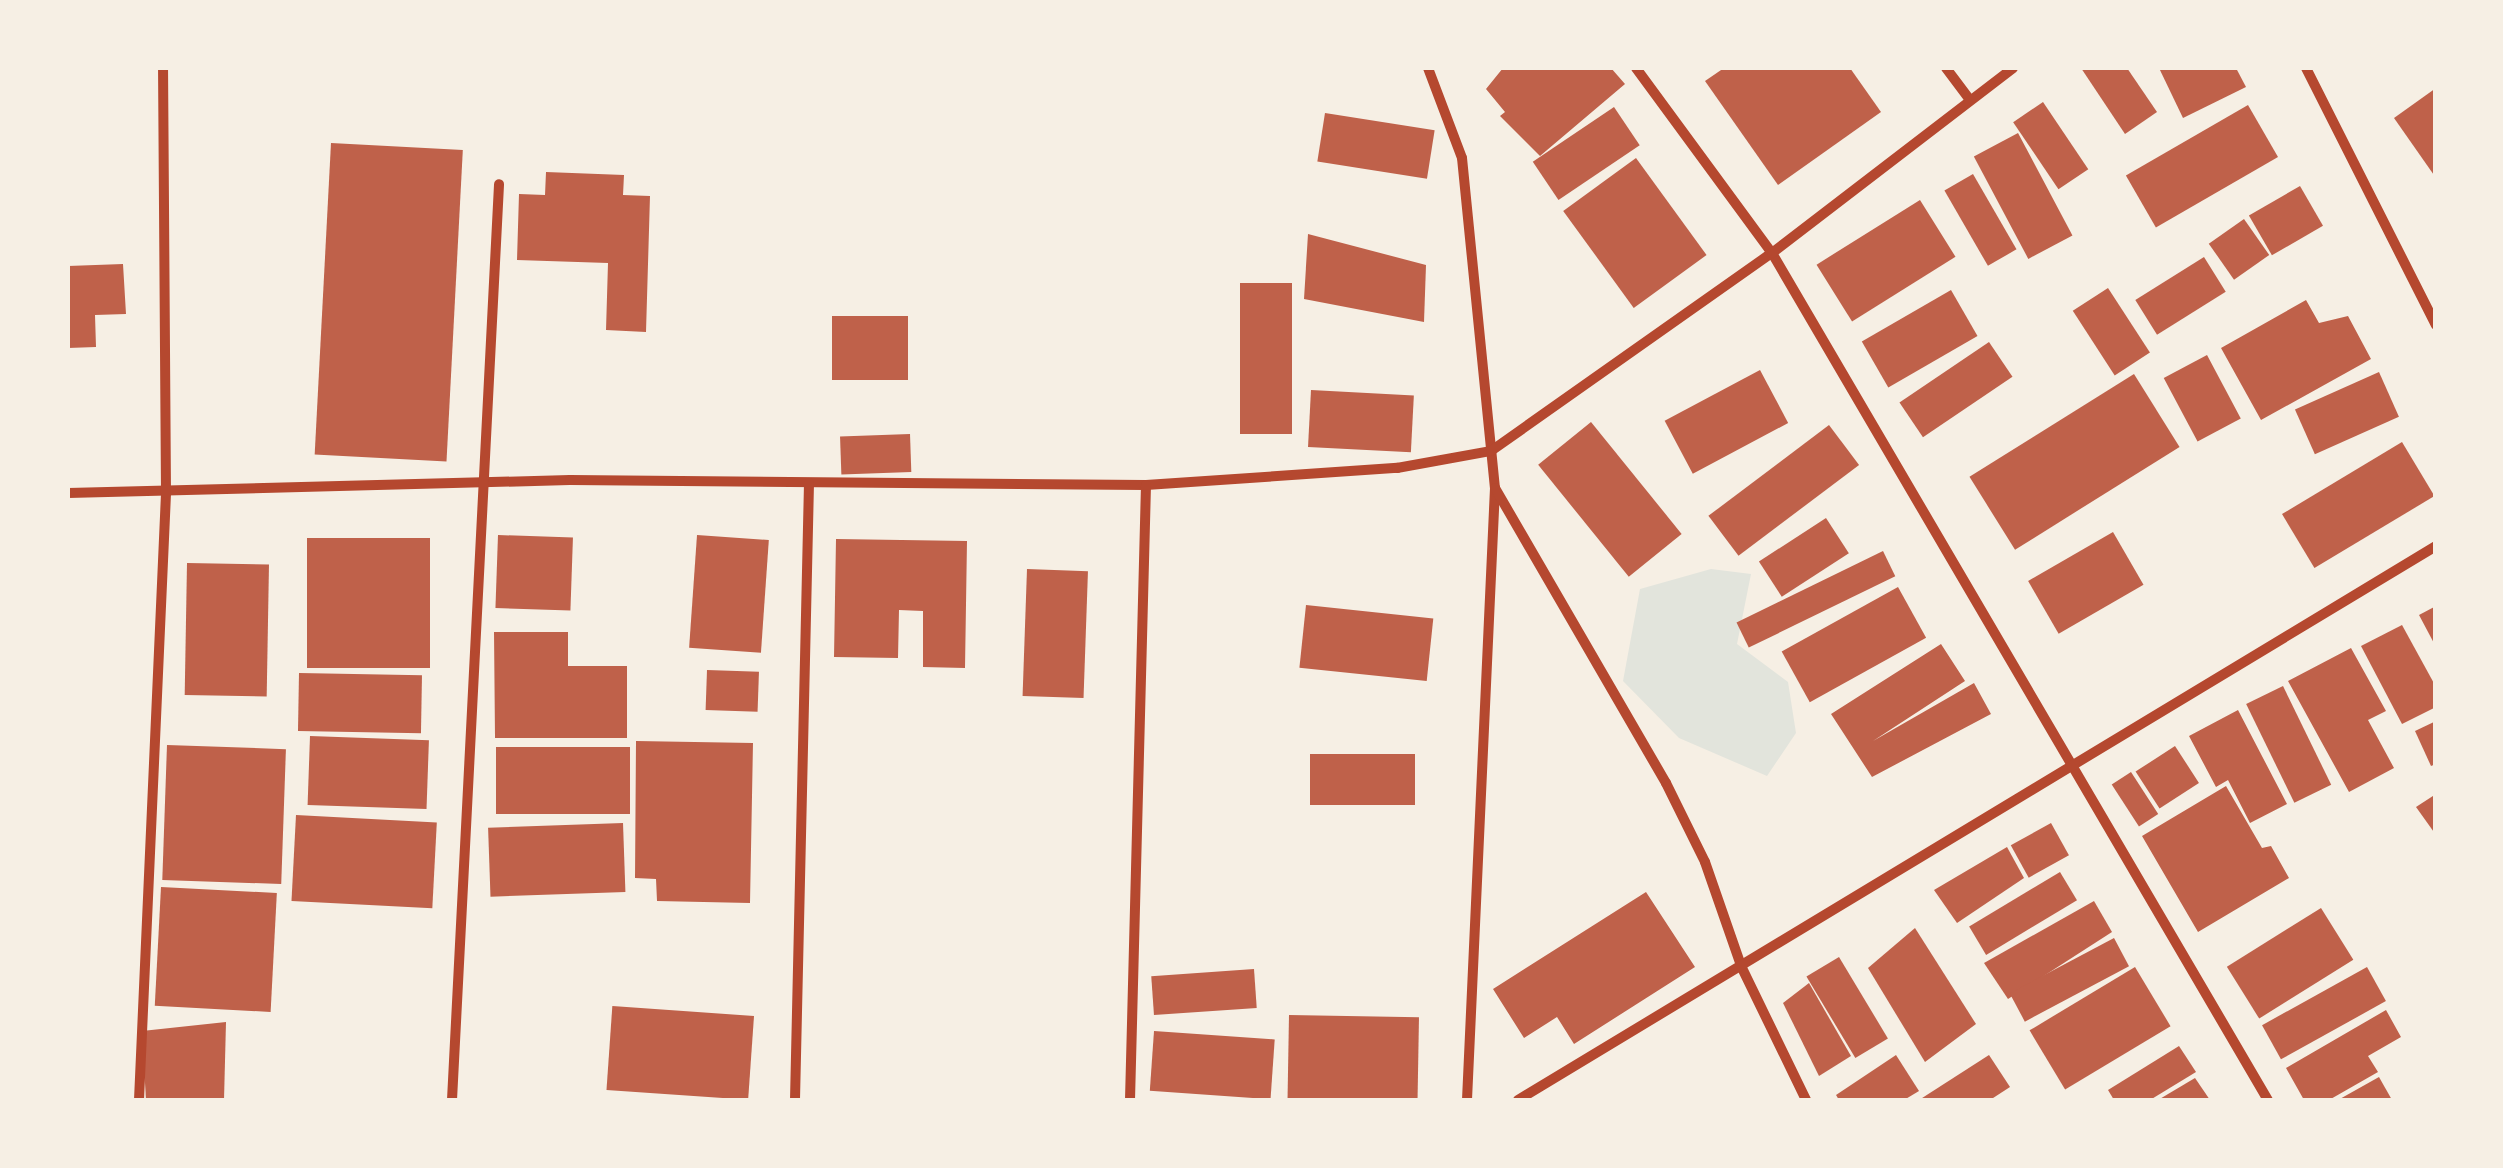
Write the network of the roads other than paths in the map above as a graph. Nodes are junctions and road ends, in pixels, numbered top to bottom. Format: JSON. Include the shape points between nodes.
{"nodes":[{"id":1,"x":163,"y":68,"type":"edge"},
{"id":2,"x":1428,"y":68,"type":"edge"},
{"id":3,"x":1636,"y":68,"type":"edge"},
{"id":4,"x":1946,"y":68,"type":"edge"},
{"id":5,"x":2013,"y":68,"type":"edge"},
{"id":6,"x":2306,"y":68,"type":"edge"},
{"id":7,"x":1969,"y":99,"type":"junction"},
{"id":8,"x":499,"y":184,"type":"dead end"},
{"id":9,"x":1772,"y":253,"type":"junction"},
{"id":10,"x":2436,"y":325,"type":"edge"},
{"id":11,"x":1491,"y":451,"type":"junction"},
{"id":12,"x":809,"y":482,"type":"junction"},
{"id":13,"x":484,"y":483,"type":"junction"},
{"id":14,"x":1146,"y":486,"type":"junction"},
{"id":15,"x":1495,"y":488,"type":"junction"},
{"id":16,"x":166,"y":493,"type":"junction"},
{"id":17,"x":68,"y":494,"type":"edge"},
{"id":18,"x":2436,"y":546,"type":"edge"},
{"id":19,"x":2072,"y":771,"type":"junction"},
{"id":20,"x":1742,"y":968,"type":"junction"},
{"id":21,"x":140,"y":1100,"type":"edge"},
{"id":22,"x":452,"y":1100,"type":"edge"},
{"id":23,"x":794,"y":1100,"type":"edge"},
{"id":24,"x":1130,"y":1100,"type":"edge"},
{"id":25,"x":1467,"y":1100,"type":"edge"},
{"id":26,"x":1518,"y":1100,"type":"edge"},
{"id":27,"x":1806,"y":1100,"type":"edge"},
{"id":28,"x":2268,"y":1100,"type":"edge"}],
"edges":[{"from":1,"to":16,"type":"street"},
{"from":2,"to":11,"type":"street","via":[[1462,158]]},
{"from":3,"to":9,"type":"street"},
{"from":4,"to":7,"type":"street"},
{"from":5,"to":7,"type":"street"},
{"from":6,"to":10,"type":"street"},
{"from":7,"to":9,"type":"street"},
{"from":8,"to":13,"type":"street"},
{"from":9,"to":11,"type":"street"},
{"from":9,"to":19,"type":"street"},
{"from":11,"to":14,"type":"street","via":[[1325,475]]},
{"from":11,"to":15,"type":"street"},
{"from":12,"to":13,"type":"street"},
{"from":12,"to":14,"type":"street"},
{"from":12,"to":23,"type":"street"},
{"from":13,"to":16,"type":"street"},
{"from":13,"to":22,"type":"street"},
{"from":14,"to":24,"type":"street"},
{"from":15,"to":20,"type":"street","via":[[1666,783],[1705,862]]},
{"from":15,"to":25,"type":"street"},
{"from":16,"to":17,"type":"street"},
{"from":16,"to":21,"type":"street"},
{"from":18,"to":19,"type":"street"},
{"from":19,"to":20,"type":"street","via":[[1985,815]]},
{"from":19,"to":28,"type":"street"},
{"from":20,"to":26,"type":"street"},
{"from":20,"to":27,"type":"street"}]}
